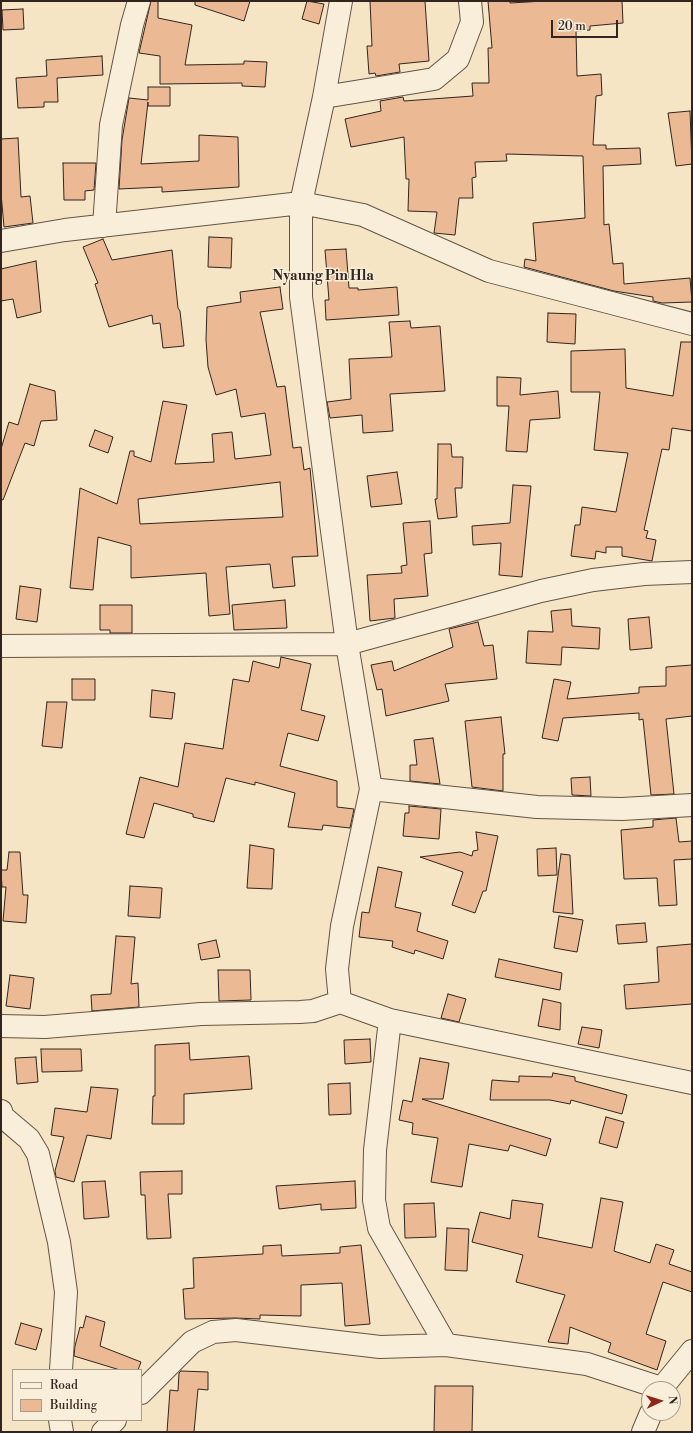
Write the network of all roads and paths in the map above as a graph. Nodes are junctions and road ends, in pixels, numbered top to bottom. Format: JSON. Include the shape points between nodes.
{"nodes":[{"id":1,"x":139,"y":1,"type":"edge"},
{"id":2,"x":341,"y":1,"type":"edge"},
{"id":3,"x":470,"y":1,"type":"edge"},
{"id":4,"x":324,"y":97,"type":"junction"},
{"id":5,"x":301,"y":203,"type":"junction"},
{"id":6,"x":104,"y":226,"type":"junction"},
{"id":7,"x":1,"y":241,"type":"edge"},
{"id":8,"x":692,"y":324,"type":"edge"},
{"id":9,"x":692,"y":572,"type":"edge"},
{"id":10,"x":347,"y":644,"type":"junction"},
{"id":11,"x":1,"y":646,"type":"edge"},
{"id":12,"x":371,"y":789,"type":"junction"},
{"id":13,"x":692,"y":805,"type":"edge"},
{"id":14,"x":340,"y":1002,"type":"junction"},
{"id":15,"x":390,"y":1020,"type":"junction"},
{"id":16,"x":1,"y":1026,"type":"edge"},
{"id":17,"x":692,"y":1083,"type":"edge"},
{"id":18,"x":1,"y":1110,"type":"edge"},
{"id":19,"x":446,"y":1345,"type":"junction"},
{"id":20,"x":692,"y":1351,"type":"edge"},
{"id":21,"x":61,"y":1369,"type":"edge"},
{"id":22,"x":668,"y":1381,"type":"edge"},
{"id":23,"x":641,"y":1382,"type":"edge"},
{"id":24,"x":142,"y":1392,"type":"edge"},
{"id":25,"x":60,"y":1421,"type":"edge"},
{"id":26,"x":114,"y":1421,"type":"edge"},
{"id":27,"x":647,"y":1421,"type":"edge"},
{"id":28,"x":62,"y":1432,"type":"edge"},
{"id":29,"x":103,"y":1432,"type":"edge"},
{"id":30,"x":643,"y":1432,"type":"edge"}],
"edges":[{"from":1,"to":6,"type":"street","via":[[111,125]]},
{"from":2,"to":4,"type":"street"},
{"from":3,"to":4,"type":"street","via":[[472,22],[458,59],[434,79]]},
{"from":4,"to":5,"type":"street"},
{"from":5,"to":6,"type":"street"},
{"from":5,"to":8,"type":"street","via":[[363,214],[489,271]]},
{"from":5,"to":10,"type":"street","via":[[302,297]]},
{"from":6,"to":7,"type":"street"},
{"from":9,"to":10,"type":"street","via":[[593,580],[541,591]]},
{"from":10,"to":11,"type":"street"},
{"from":10,"to":12,"type":"street"},
{"from":12,"to":13,"type":"street","via":[[536,807],[622,809]]},
{"from":12,"to":14,"type":"street","via":[[342,926],[337,969]]},
{"from":14,"to":15,"type":"street"},
{"from":14,"to":16,"type":"street","via":[[300,1012],[202,1014],[45,1027]]},
{"from":15,"to":17,"type":"street"},
{"from":15,"to":19,"type":"street","via":[[375,1150],[374,1200],[379,1228]]},
{"from":18,"to":21,"type":"street","via":[[3,1117],[29,1139],[38,1154],[57,1234],[66,1292]]},
{"from":19,"to":23,"type":"street","via":[[587,1364]]},
{"from":19,"to":24,"type":"street","via":[[380,1347],[236,1330],[212,1332],[192,1342]]},
{"from":20,"to":22,"type":"street"},
{"from":25,"to":28,"type":"street"},
{"from":26,"to":29,"type":"street"},
{"from":27,"to":30,"type":"street"}]}
